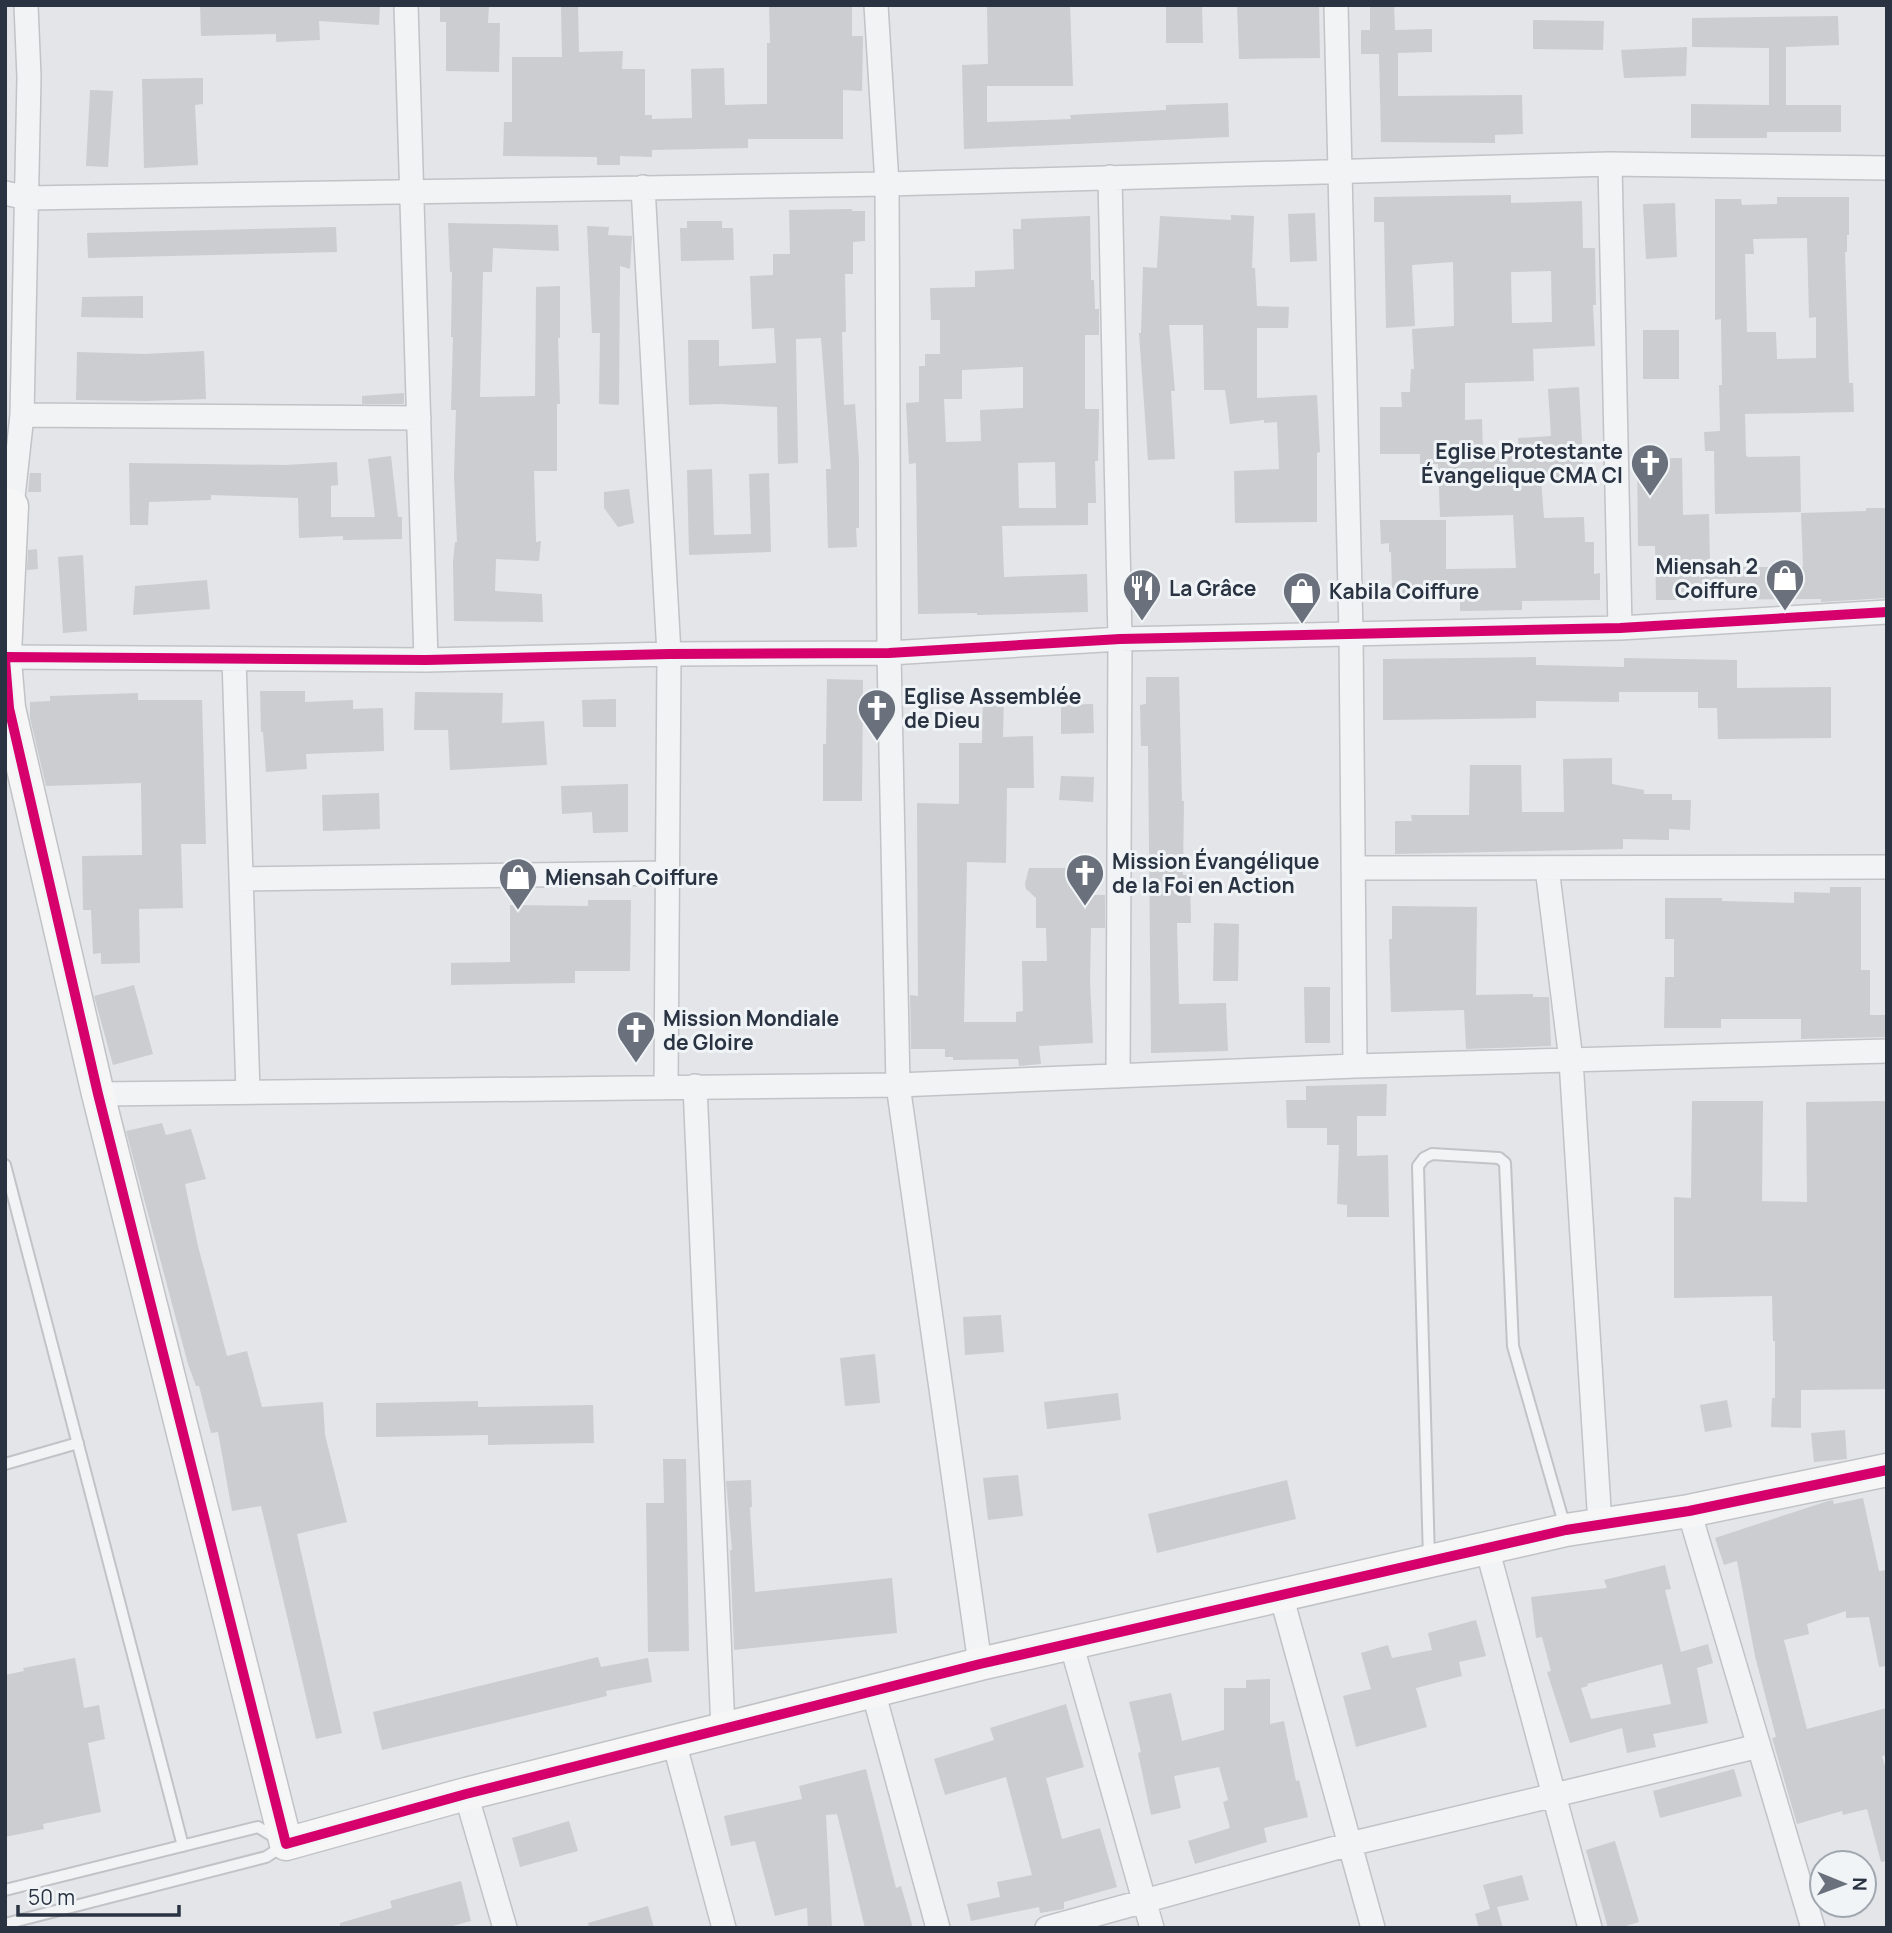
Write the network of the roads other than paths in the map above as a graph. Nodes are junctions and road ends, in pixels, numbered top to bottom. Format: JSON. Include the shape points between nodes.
{"nodes":[{"id":1,"x":26,"y":5,"type":"edge"},
{"id":2,"x":406,"y":5,"type":"edge"},
{"id":3,"x":876,"y":5,"type":"edge"},
{"id":4,"x":1336,"y":5,"type":"edge"},
{"id":5,"x":1610,"y":164,"type":"junction"},
{"id":6,"x":1887,"y":167,"type":"edge"},
{"id":7,"x":1340,"y":172,"type":"junction"},
{"id":8,"x":1110,"y":177,"type":"junction"},
{"id":9,"x":887,"y":184,"type":"junction"},
{"id":10,"x":643,"y":187,"type":"junction"},
{"id":11,"x":412,"y":191,"type":"junction"},
{"id":12,"x":16,"y":196,"type":"edge"},
{"id":13,"x":22,"y":415,"type":"junction"},
{"id":14,"x":419,"y":418,"type":"junction"},
{"id":15,"x":9,"y":505,"type":"edge"},
{"id":16,"x":1887,"y":612,"type":"edge"},
{"id":17,"x":1620,"y":628,"type":"junction"},
{"id":18,"x":1351,"y":633,"type":"junction"},
{"id":19,"x":1120,"y":639,"type":"junction"},
{"id":20,"x":889,"y":653,"type":"junction"},
{"id":21,"x":669,"y":654,"type":"junction"},
{"id":22,"x":5,"y":657,"type":"edge"},
{"id":23,"x":234,"y":659,"type":"junction"},
{"id":24,"x":426,"y":660,"type":"junction"},
{"id":25,"x":1887,"y":867,"type":"edge"},
{"id":26,"x":1353,"y":868,"type":"junction"},
{"id":27,"x":1547,"y":868,"type":"junction"},
{"id":28,"x":667,"y":873,"type":"junction"},
{"id":29,"x":241,"y":879,"type":"junction"},
{"id":30,"x":1887,"y":1051,"type":"edge"},
{"id":31,"x":1571,"y":1060,"type":"junction"},
{"id":32,"x":1355,"y":1066,"type":"junction"},
{"id":33,"x":1118,"y":1076,"type":"junction"},
{"id":34,"x":898,"y":1085,"type":"junction"},
{"id":35,"x":695,"y":1086,"type":"junction"},
{"id":36,"x":666,"y":1087,"type":"junction"},
{"id":37,"x":248,"y":1092,"type":"junction"},
{"id":38,"x":98,"y":1094,"type":"junction"},
{"id":39,"x":5,"y":1165,"type":"edge"},
{"id":40,"x":78,"y":1443,"type":"junction"},
{"id":41,"x":5,"y":1464,"type":"edge"},
{"id":42,"x":1887,"y":1470,"type":"edge"},
{"id":43,"x":1689,"y":1511,"type":"junction"},
{"id":44,"x":1600,"y":1525,"type":"junction"},
{"id":45,"x":1566,"y":1530,"type":"junction"},
{"id":46,"x":1487,"y":1548,"type":"junction"},
{"id":47,"x":1429,"y":1561,"type":"junction"},
{"id":48,"x":1281,"y":1595,"type":"junction"},
{"id":49,"x":1071,"y":1643,"type":"junction"},
{"id":50,"x":980,"y":1664,"type":"junction"},
{"id":51,"x":873,"y":1691,"type":"junction"},
{"id":52,"x":723,"y":1729,"type":"junction"},
{"id":53,"x":674,"y":1742,"type":"junction"},
{"id":54,"x":1759,"y":1746,"type":"junction"},
{"id":55,"x":466,"y":1794,"type":"junction"},
{"id":56,"x":1554,"y":1795,"type":"junction"},
{"id":57,"x":285,"y":1844,"type":"junction"},
{"id":58,"x":1350,"y":1844,"type":"junction"},
{"id":59,"x":183,"y":1846,"type":"junction"},
{"id":60,"x":5,"y":1890,"type":"edge"},
{"id":61,"x":1144,"y":1901,"type":"junction"},
{"id":62,"x":5,"y":1924,"type":"edge"},
{"id":63,"x":505,"y":1928,"type":"edge"},
{"id":64,"x":724,"y":1928,"type":"edge"},
{"id":65,"x":938,"y":1928,"type":"edge"},
{"id":66,"x":1047,"y":1928,"type":"edge"},
{"id":67,"x":1152,"y":1928,"type":"edge"},
{"id":68,"x":1373,"y":1928,"type":"edge"},
{"id":69,"x":1590,"y":1928,"type":"edge"},
{"id":70,"x":1813,"y":1928,"type":"edge"}],
"edges":[{"from":1,"to":12,"type":"street","via":[[29,77]]},
{"from":2,"to":11,"type":"street"},
{"from":3,"to":9,"type":"street"},
{"from":4,"to":7,"type":"street"},
{"from":5,"to":6,"type":"street"},
{"from":5,"to":7,"type":"street"},
{"from":5,"to":17,"type":"street"},
{"from":7,"to":8,"type":"street"},
{"from":7,"to":18,"type":"street"},
{"from":8,"to":9,"type":"street"},
{"from":8,"to":19,"type":"street"},
{"from":9,"to":10,"type":"street"},
{"from":9,"to":20,"type":"street"},
{"from":10,"to":11,"type":"street"},
{"from":10,"to":21,"type":"street"},
{"from":11,"to":12,"type":"street"},
{"from":11,"to":14,"type":"street"},
{"from":12,"to":13,"type":"street"},
{"from":13,"to":14,"type":"street"},
{"from":13,"to":15,"type":"street"},
{"from":14,"to":24,"type":"street"},
{"from":15,"to":22,"type":"street"},
{"from":16,"to":17,"type":"street"},
{"from":17,"to":18,"type":"street"},
{"from":18,"to":19,"type":"street"},
{"from":18,"to":26,"type":"street"},
{"from":19,"to":20,"type":"street"},
{"from":19,"to":33,"type":"street"},
{"from":20,"to":21,"type":"street"},
{"from":20,"to":34,"type":"street"},
{"from":21,"to":24,"type":"street"},
{"from":21,"to":28,"type":"street"},
{"from":22,"to":23,"type":"street"},
{"from":22,"to":38,"type":"street","via":[[9,708]]},
{"from":23,"to":24,"type":"street"},
{"from":23,"to":29,"type":"street"},
{"from":25,"to":27,"type":"street"},
{"from":26,"to":27,"type":"street"},
{"from":26,"to":32,"type":"street"},
{"from":27,"to":31,"type":"street"},
{"from":28,"to":29,"type":"street"},
{"from":28,"to":36,"type":"street"},
{"from":29,"to":37,"type":"street"},
{"from":30,"to":31,"type":"street"},
{"from":31,"to":32,"type":"street"},
{"from":31,"to":44,"type":"street"},
{"from":32,"to":33,"type":"street"},
{"from":33,"to":34,"type":"street"},
{"from":34,"to":35,"type":"street"},
{"from":34,"to":50,"type":"street"},
{"from":35,"to":36,"type":"street"},
{"from":35,"to":52,"type":"street"},
{"from":36,"to":37,"type":"street"},
{"from":37,"to":38,"type":"street"},
{"from":38,"to":57,"type":"street"},
{"from":39,"to":40,"type":"lane"},
{"from":40,"to":41,"type":"lane"},
{"from":40,"to":59,"type":"lane"},
{"from":42,"to":43,"type":"street"},
{"from":43,"to":44,"type":"street"},
{"from":43,"to":54,"type":"street"},
{"from":44,"to":45,"type":"street"},
{"from":45,"to":46,"type":"street"},
{"from":45,"to":47,"type":"lane","via":[[1513,1346],[1505,1163],[1499,1158],[1432,1154],[1418,1166]]},
{"from":46,"to":47,"type":"street"},
{"from":46,"to":56,"type":"street"},
{"from":47,"to":48,"type":"street"},
{"from":48,"to":49,"type":"street"},
{"from":48,"to":58,"type":"street"},
{"from":49,"to":50,"type":"street"},
{"from":49,"to":61,"type":"street"},
{"from":50,"to":51,"type":"street"},
{"from":51,"to":52,"type":"street"},
{"from":51,"to":65,"type":"street"},
{"from":52,"to":53,"type":"street"},
{"from":53,"to":55,"type":"street"},
{"from":53,"to":64,"type":"street"},
{"from":54,"to":56,"type":"street"},
{"from":54,"to":70,"type":"street"},
{"from":55,"to":57,"type":"street"},
{"from":55,"to":63,"type":"street"},
{"from":56,"to":58,"type":"street"},
{"from":56,"to":69,"type":"street"},
{"from":57,"to":59,"type":"lane","via":[[258,1827]]},
{"from":57,"to":62,"type":"lane","via":[[266,1857]]},
{"from":58,"to":61,"type":"street"},
{"from":58,"to":68,"type":"street"},
{"from":59,"to":60,"type":"lane"},
{"from":61,"to":66,"type":"street"},
{"from":61,"to":67,"type":"street"}]}
